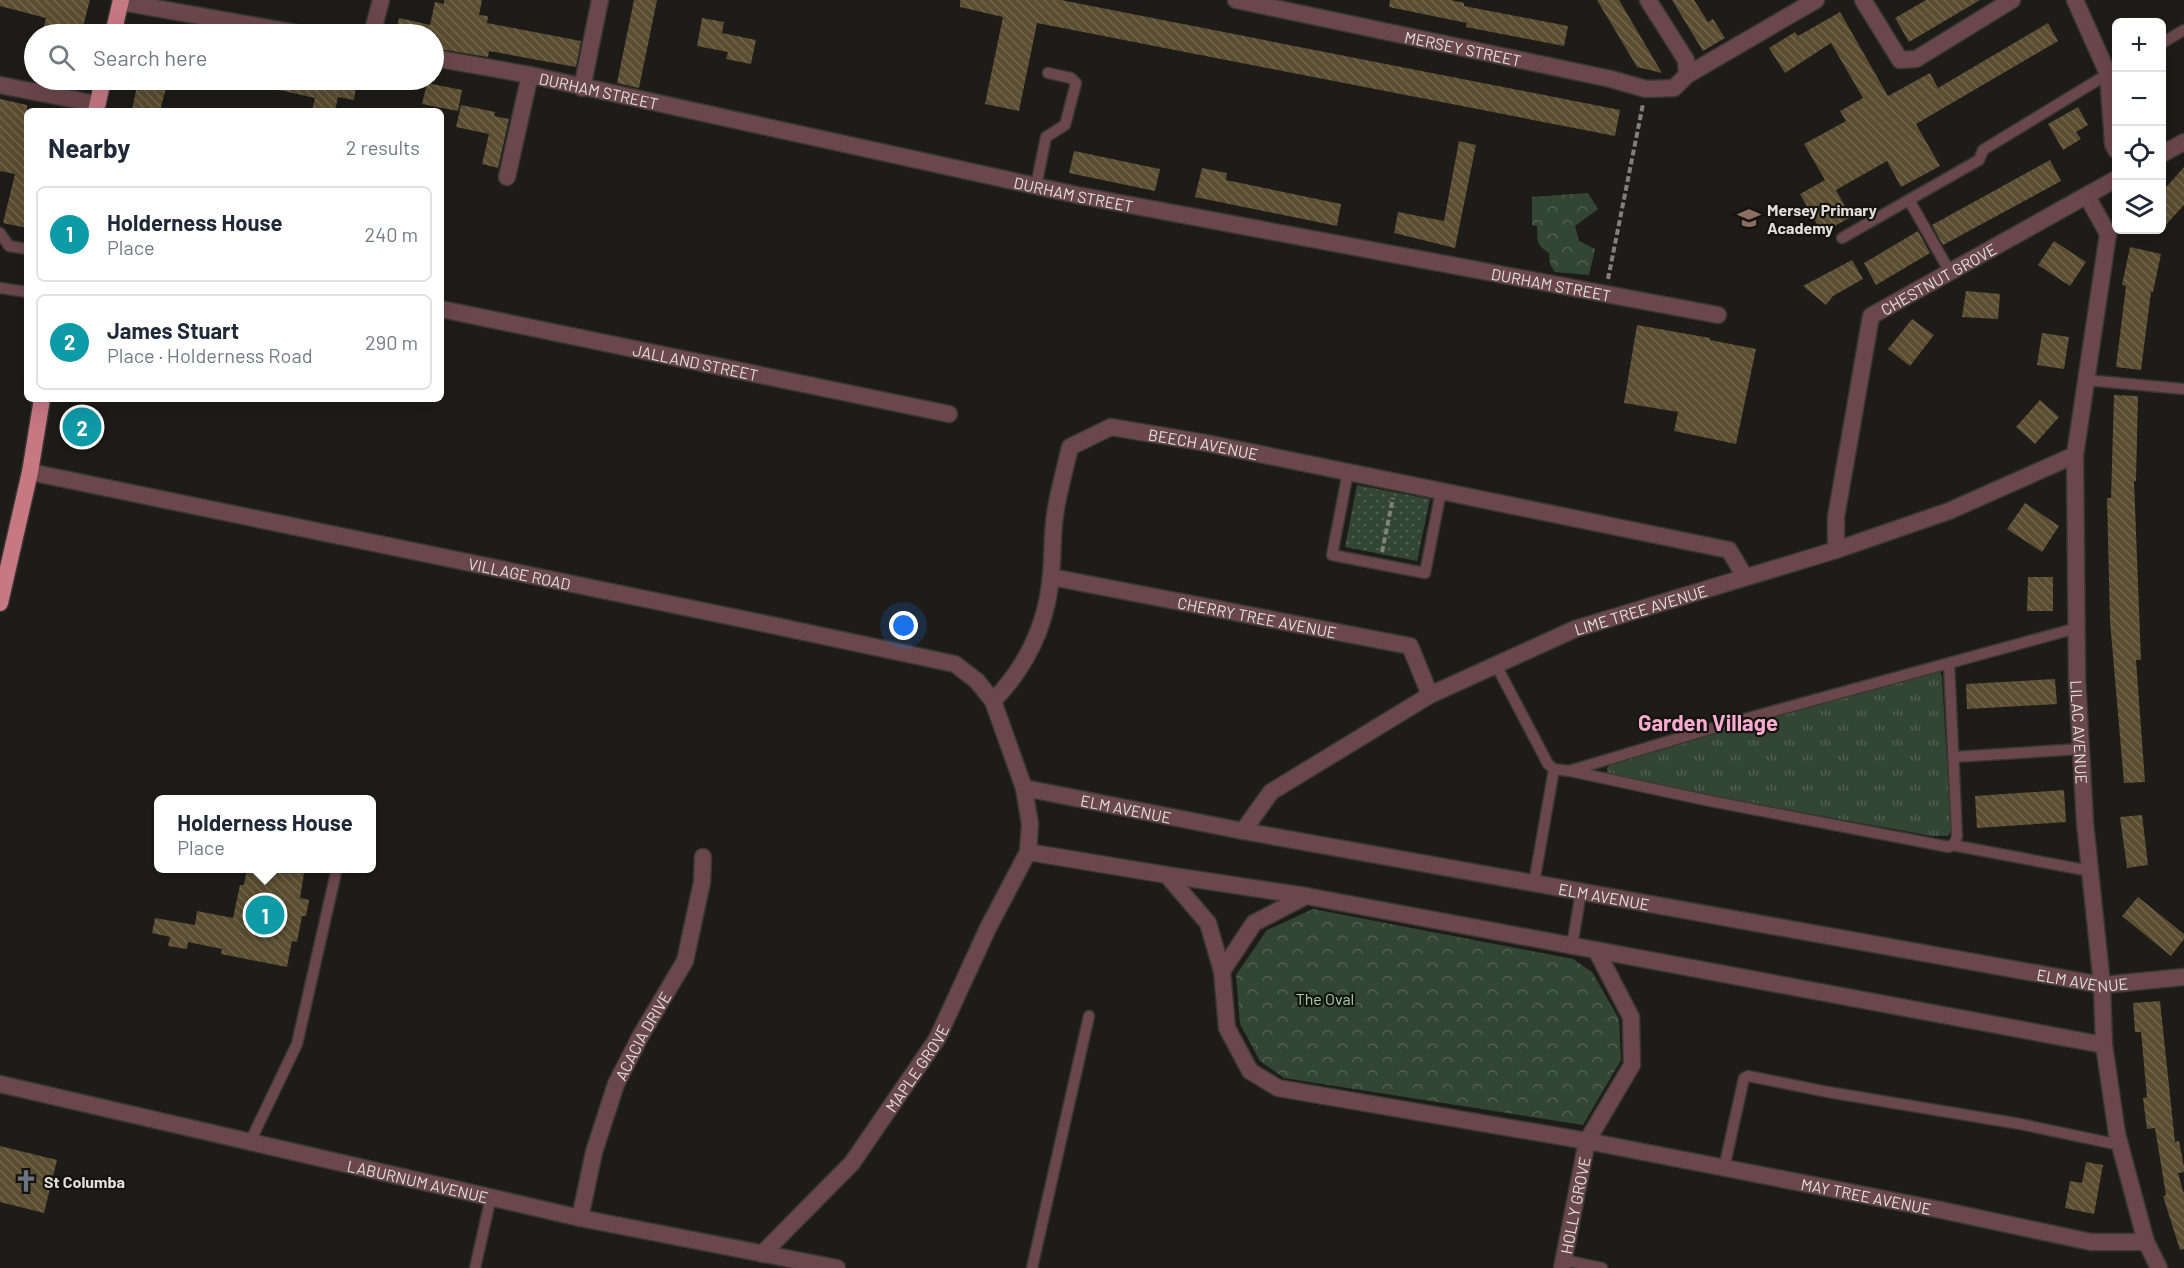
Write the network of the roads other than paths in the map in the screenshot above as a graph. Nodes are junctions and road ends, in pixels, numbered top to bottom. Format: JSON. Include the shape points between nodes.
{"nodes":[{"id":1,"x":381,"y":0,"type":"edge"},
{"id":2,"x":600,"y":0,"type":"edge"},
{"id":3,"x":1236,"y":0,"type":"edge"},
{"id":4,"x":1648,"y":0,"type":"edge"},
{"id":5,"x":1816,"y":0,"type":"edge"},
{"id":6,"x":1863,"y":0,"type":"edge"},
{"id":7,"x":2012,"y":0,"type":"edge"},
{"id":8,"x":2074,"y":0,"type":"edge"},
{"id":9,"x":121,"y":1,"type":"edge"},
{"id":10,"x":115,"y":24,"type":"edge"},
{"id":11,"x":247,"y":24,"type":"edge"},
{"id":12,"x":375,"y":24,"type":"edge"},
{"id":13,"x":2184,"y":30,"type":"edge"},
{"id":14,"x":2166,"y":41,"type":"edge"},
{"id":15,"x":444,"y":60,"type":"edge"},
{"id":16,"x":1686,"y":67,"type":"junction"},
{"id":17,"x":2112,"y":71,"type":"edge"},
{"id":18,"x":2112,"y":72,"type":"edge"},
{"id":19,"x":1048,"y":73,"type":"dead end"},
{"id":20,"x":530,"y":75,"type":"junction"},
{"id":21,"x":0,"y":85,"type":"edge"},
{"id":22,"x":582,"y":88,"type":"junction"},
{"id":23,"x":101,"y":90,"type":"edge"},
{"id":24,"x":97,"y":108,"type":"edge"},
{"id":25,"x":2113,"y":126,"type":"edge"},
{"id":26,"x":2184,"y":142,"type":"edge"},
{"id":27,"x":2166,"y":152,"type":"edge"},
{"id":28,"x":507,"y":177,"type":"dead end"},
{"id":29,"x":2114,"y":180,"type":"edge"},
{"id":30,"x":1036,"y":186,"type":"junction"},
{"id":31,"x":2087,"y":196,"type":"junction"},
{"id":32,"x":1909,"y":200,"type":"junction"},
{"id":33,"x":0,"y":233,"type":"edge"},
{"id":34,"x":1842,"y":238,"type":"dead end"},
{"id":35,"x":24,"y":248,"type":"edge"},
{"id":36,"x":1950,"y":272,"type":"junction"},
{"id":37,"x":0,"y":288,"type":"edge"},
{"id":38,"x":24,"y":292,"type":"edge"},
{"id":39,"x":444,"y":310,"type":"edge"},
{"id":40,"x":1718,"y":315,"type":"dead end"},
{"id":41,"x":2086,"y":380,"type":"junction"},
{"id":42,"x":2184,"y":389,"type":"edge"},
{"id":43,"x":42,"y":402,"type":"edge"},
{"id":44,"x":949,"y":414,"type":"dead end"},
{"id":45,"x":2075,"y":455,"type":"junction"},
{"id":46,"x":30,"y":472,"type":"junction"},
{"id":47,"x":1348,"y":472,"type":"junction"},
{"id":48,"x":1441,"y":491,"type":"junction"},
{"id":49,"x":1836,"y":550,"type":"junction"},
{"id":50,"x":1051,"y":577,"type":"junction"},
{"id":51,"x":1745,"y":577,"type":"junction"},
{"id":52,"x":0,"y":603,"type":"edge"},
{"id":53,"x":2077,"y":628,"type":"junction"},
{"id":54,"x":1949,"y":664,"type":"junction"},
{"id":55,"x":1496,"y":665,"type":"junction"},
{"id":56,"x":1430,"y":695,"type":"junction"},
{"id":57,"x":993,"y":701,"type":"junction"},
{"id":58,"x":2081,"y":749,"type":"junction"},
{"id":59,"x":1954,"y":757,"type":"junction"},
{"id":60,"x":1554,"y":769,"type":"junction"},
{"id":61,"x":1569,"y":771,"type":"junction"},
{"id":62,"x":1024,"y":788,"type":"junction"},
{"id":63,"x":1243,"y":831,"type":"junction"},
{"id":64,"x":1952,"y":845,"type":"junction"},
{"id":65,"x":1028,"y":852,"type":"junction"},
{"id":66,"x":703,"y":857,"type":"dead end"},
{"id":67,"x":2090,"y":871,"type":"junction"},
{"id":68,"x":336,"y":873,"type":"edge"},
{"id":69,"x":1167,"y":875,"type":"junction"},
{"id":70,"x":1534,"y":883,"type":"junction"},
{"id":71,"x":1581,"y":892,"type":"junction"},
{"id":72,"x":1306,"y":896,"type":"junction"},
{"id":73,"x":1572,"y":946,"type":"junction"},
{"id":74,"x":1596,"y":950,"type":"junction"},
{"id":75,"x":1222,"y":971,"type":"junction"},
{"id":76,"x":2184,"y":977,"type":"edge"},
{"id":77,"x":2102,"y":985,"type":"junction"},
{"id":78,"x":1089,"y":1016,"type":"dead end"},
{"id":79,"x":2104,"y":1045,"type":"junction"},
{"id":80,"x":0,"y":1084,"type":"edge"},
{"id":81,"x":1587,"y":1141,"type":"junction"},
{"id":82,"x":250,"y":1142,"type":"junction"},
{"id":83,"x":2120,"y":1145,"type":"junction"},
{"id":84,"x":1724,"y":1168,"type":"junction"},
{"id":85,"x":490,"y":1197,"type":"junction"},
{"id":86,"x":580,"y":1218,"type":"junction"},
{"id":87,"x":2146,"y":1242,"type":"junction"},
{"id":88,"x":762,"y":1254,"type":"junction"},
{"id":89,"x":1563,"y":1264,"type":"edge"},
{"id":90,"x":475,"y":1268,"type":"edge"},
{"id":91,"x":837,"y":1268,"type":"edge"},
{"id":92,"x":1032,"y":1268,"type":"edge"},
{"id":93,"x":1602,"y":1268,"type":"edge"},
{"id":94,"x":2159,"y":1268,"type":"edge"}],
"edges":[{"from":1,"to":12,"type":"street"},
{"from":2,"to":22,"type":"street"},
{"from":3,"to":16,"type":"street","name":"MERSEY STREET","via":[[1646,89],[1674,88]]},
{"from":4,"to":16,"type":"street"},
{"from":5,"to":16,"type":"street","name":"MERSEY STREET"},
{"from":6,"to":7,"type":"street","via":[[1900,60],[1916,59]]},
{"from":8,"to":17,"type":"street"},
{"from":9,"to":10,"type":"highway"},
{"from":9,"to":11,"type":"street"},
{"from":13,"to":14,"type":"lane"},
{"from":15,"to":20,"type":"street","name":"DURHAM STREET"},
{"from":17,"to":32,"type":"lane","via":[[1983,150],[1979,160]]},
{"from":18,"to":25,"type":"street"},
{"from":19,"to":30,"type":"lane","via":[[1071,78],[1076,83],[1065,125],[1046,137]]},
{"from":20,"to":22,"type":"street","name":"DURHAM STREET"},
{"from":20,"to":28,"type":"street"},
{"from":21,"to":24,"type":"street"},
{"from":22,"to":30,"type":"street","name":"DURHAM STREET"},
{"from":23,"to":24,"type":"highway"},
{"from":26,"to":27,"type":"street"},
{"from":29,"to":31,"type":"street","name":"CHESTNUT GROVE"},
{"from":30,"to":40,"type":"street","name":"DURHAM STREET"},
{"from":31,"to":36,"type":"street","name":"CHESTNUT GROVE"},
{"from":31,"to":41,"type":"street","name":"LILAC AVENUE","via":[[2108,234]]},
{"from":32,"to":34,"type":"lane"},
{"from":32,"to":36,"type":"lane"},
{"from":33,"to":35,"type":"lane","via":[[9,246]]},
{"from":36,"to":49,"type":"street","name":"CHESTNUT GROVE","via":[[1871,316],[1836,517]]},
{"from":37,"to":38,"type":"lane"},
{"from":39,"to":44,"type":"street","name":"JALLAND STREET"},
{"from":41,"to":42,"type":"lane"},
{"from":41,"to":45,"type":"street","name":"LILAC AVENUE"},
{"from":43,"to":46,"type":"highway"},
{"from":45,"to":49,"type":"street","name":"LIME TREE AVENUE","via":[[1949,511]]},
{"from":45,"to":53,"type":"street","name":"LILAC AVENUE"},
{"from":46,"to":52,"type":"highway"},
{"from":46,"to":57,"type":"street","name":"VILLAGE ROAD","via":[[955,664],[977,681]]},
{"from":47,"to":48,"type":"street","name":"BEECH AVENUE"},
{"from":47,"to":48,"type":"lane","via":[[1332,555],[1425,573]]},
{"from":47,"to":50,"type":"street","name":"BEECH AVENUE","via":[[1111,427],[1070,447],[1055,515]]},
{"from":48,"to":51,"type":"street","name":"BEECH AVENUE","via":[[1729,550]]},
{"from":49,"to":51,"type":"street","name":"LIME TREE AVENUE"},
{"from":50,"to":56,"type":"street","name":"CHERRY TREE AVENUE","via":[[1410,646]]},
{"from":50,"to":57,"type":"street","name":"BEECH AVENUE","via":[[1045,614],[1024,663]]},
{"from":51,"to":55,"type":"street","name":"LIME TREE AVENUE","via":[[1575,629]]},
{"from":53,"to":54,"type":"lane"},
{"from":53,"to":58,"type":"street","name":"LILAC AVENUE"},
{"from":54,"to":59,"type":"lane"},
{"from":54,"to":61,"type":"lane"},
{"from":55,"to":56,"type":"street","name":"LIME TREE AVENUE"},
{"from":55,"to":60,"type":"lane"},
{"from":56,"to":63,"type":"street","name":"LIME TREE AVENUE","via":[[1271,792]]},
{"from":57,"to":62,"type":"street"},
{"from":58,"to":59,"type":"lane"},
{"from":58,"to":67,"type":"street","name":"LILAC AVENUE"},
{"from":59,"to":64,"type":"lane","via":[[1957,836]]},
{"from":60,"to":61,"type":"lane"},
{"from":60,"to":70,"type":"lane"},
{"from":61,"to":64,"type":"lane","via":[[1939,846]]},
{"from":62,"to":63,"type":"street","name":"ELM AVENUE"},
{"from":62,"to":65,"type":"street","via":[[1030,824]]},
{"from":63,"to":70,"type":"street","name":"ELM AVENUE"},
{"from":64,"to":67,"type":"lane"},
{"from":65,"to":69,"type":"street"},
{"from":65,"to":88,"type":"street","name":"MAPLE GROVE","via":[[937,1039],[852,1163]]},
{"from":66,"to":86,"type":"street","name":"ACACIA DRIVE","via":[[702,882],[686,961],[616,1084],[594,1152]]},
{"from":67,"to":77,"type":"street","name":"LILAC AVENUE"},
{"from":68,"to":82,"type":"lane","via":[[297,1044]]},
{"from":69,"to":72,"type":"street"},
{"from":69,"to":75,"type":"street","via":[[1208,923]]},
{"from":70,"to":71,"type":"street","name":"ELM AVENUE"},
{"from":71,"to":73,"type":"lane"},
{"from":71,"to":77,"type":"street","name":"ELM AVENUE"},
{"from":72,"to":73,"type":"street"},
{"from":72,"to":75,"type":"street","via":[[1254,924]]},
{"from":73,"to":74,"type":"street"},
{"from":74,"to":79,"type":"street"},
{"from":74,"to":81,"type":"street","via":[[1631,1017],[1632,1065]]},
{"from":75,"to":81,"type":"street","via":[[1227,1028],[1250,1071],[1278,1088]]},
{"from":76,"to":77,"type":"street","name":"ELM AVENUE"},
{"from":77,"to":79,"type":"street","name":"LILAC AVENUE"},
{"from":78,"to":92,"type":"lane"},
{"from":79,"to":83,"type":"street","name":"LILAC AVENUE"},
{"from":80,"to":82,"type":"street","name":"LABURNUM AVENUE"},
{"from":81,"to":84,"type":"street","name":"MAY TREE AVENUE"},
{"from":81,"to":89,"type":"street","name":"HOLLY GROVE"},
{"from":82,"to":85,"type":"street","name":"LABURNUM AVENUE"},
{"from":83,"to":84,"type":"lane","via":[[1748,1076],[1744,1078]]},
{"from":83,"to":87,"type":"street","name":"LILAC AVENUE"},
{"from":84,"to":87,"type":"street","name":"MAY TREE AVENUE","via":[[2091,1242]]},
{"from":85,"to":86,"type":"street","name":"LABURNUM AVENUE"},
{"from":85,"to":90,"type":"lane"},
{"from":86,"to":88,"type":"street","name":"LABURNUM AVENUE"},
{"from":87,"to":94,"type":"street","name":"LILAC AVENUE"},
{"from":88,"to":91,"type":"street","name":"LABURNUM AVENUE"},
{"from":89,"to":93,"type":"lane"}]}
